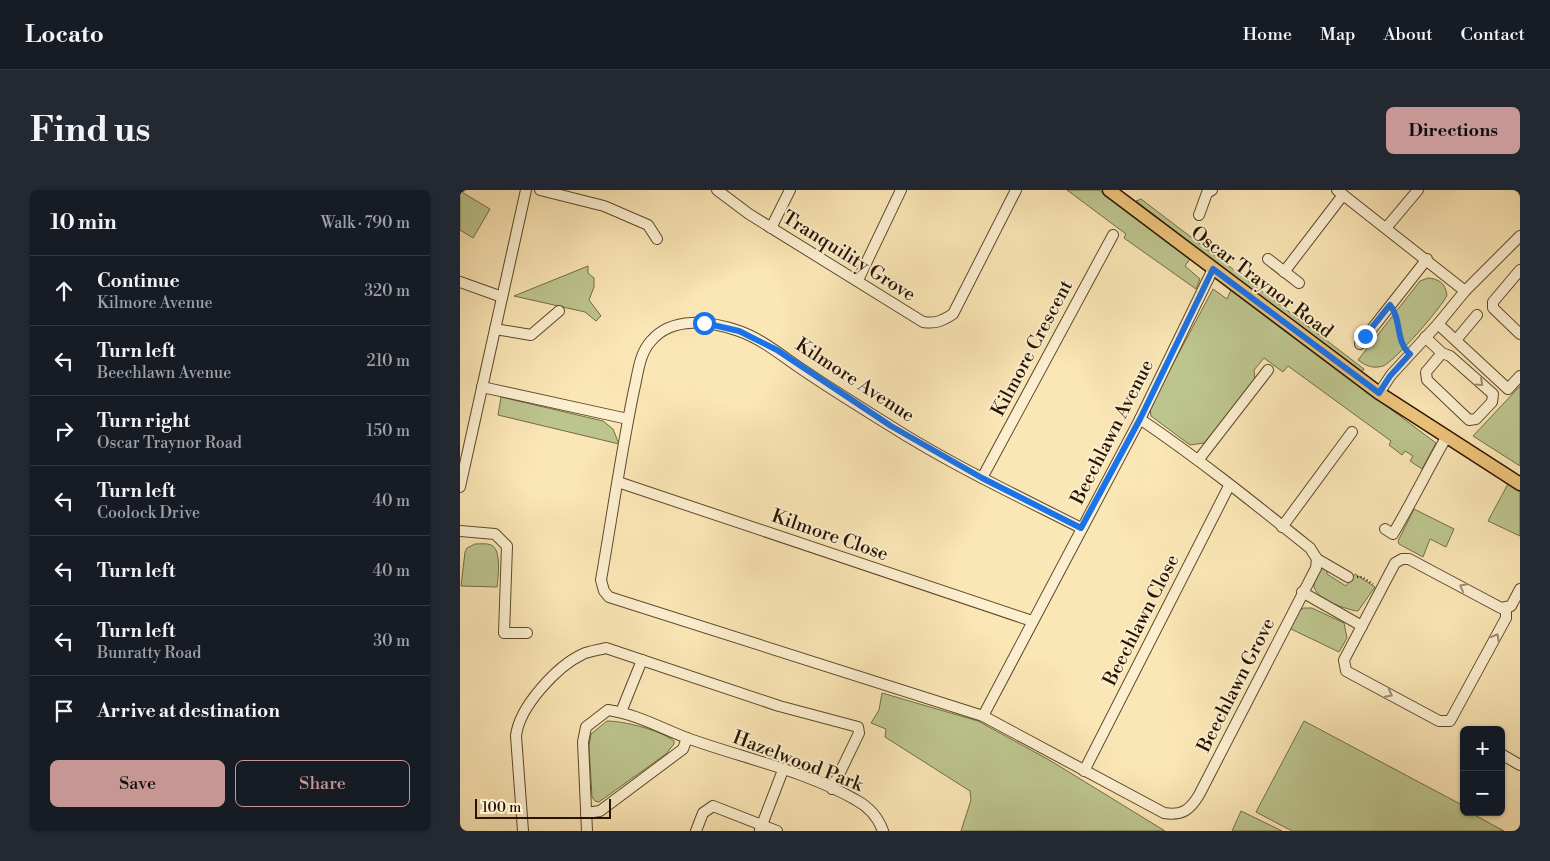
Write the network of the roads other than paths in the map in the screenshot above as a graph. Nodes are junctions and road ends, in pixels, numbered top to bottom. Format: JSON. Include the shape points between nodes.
{"nodes":[{"id":1,"x":526,"y":190,"type":"edge"},
{"id":2,"x":540,"y":190,"type":"edge"},
{"id":3,"x":718,"y":190,"type":"edge"},
{"id":4,"x":790,"y":190,"type":"edge"},
{"id":5,"x":901,"y":190,"type":"edge"},
{"id":6,"x":1016,"y":190,"type":"edge"},
{"id":7,"x":1108,"y":190,"type":"edge"},
{"id":8,"x":1212,"y":190,"type":"edge"},
{"id":9,"x":1418,"y":190,"type":"edge"},
{"id":10,"x":1340,"y":193,"type":"edge"},
{"id":11,"x":1199,"y":215,"type":"dead end"},
{"id":12,"x":771,"y":228,"type":"junction"},
{"id":13,"x":1386,"y":228,"type":"junction"},
{"id":14,"x":1113,"y":235,"type":"dead end"},
{"id":15,"x":1520,"y":236,"type":"edge"},
{"id":16,"x":656,"y":239,"type":"dead end"},
{"id":17,"x":1268,"y":259,"type":"dead end"},
{"id":18,"x":1427,"y":259,"type":"junction"},
{"id":19,"x":1213,"y":269,"type":"junction"},
{"id":20,"x":1520,"y":270,"type":"edge"},
{"id":21,"x":1284,"y":272,"type":"junction"},
{"id":22,"x":858,"y":280,"type":"junction"},
{"id":23,"x":460,"y":282,"type":"edge"},
{"id":24,"x":1299,"y":283,"type":"dead end"},
{"id":25,"x":1464,"y":291,"type":"junction"},
{"id":26,"x":502,"y":297,"type":"junction"},
{"id":27,"x":559,"y":310,"type":"dead end"},
{"id":28,"x":1477,"y":315,"type":"dead end"},
{"id":29,"x":1438,"y":324,"type":"junction"},
{"id":30,"x":495,"y":329,"type":"junction"},
{"id":31,"x":1520,"y":334,"type":"edge"},
{"id":32,"x":1425,"y":337,"type":"junction"},
{"id":33,"x":1456,"y":340,"type":"junction"},
{"id":34,"x":1360,"y":344,"type":"dead end"},
{"id":35,"x":1442,"y":353,"type":"junction"},
{"id":36,"x":1268,"y":370,"type":"dead end"},
{"id":37,"x":1520,"y":376,"type":"edge"},
{"id":38,"x":482,"y":387,"type":"junction"},
{"id":39,"x":1379,"y":393,"type":"junction"},
{"id":40,"x":1140,"y":419,"type":"junction"},
{"id":41,"x":628,"y":420,"type":"junction"},
{"id":42,"x":1352,"y":432,"type":"dead end"},
{"id":43,"x":460,"y":433,"type":"edge"},
{"id":44,"x":1447,"y":436,"type":"junction"},
{"id":45,"x":470,"y":437,"type":"junction"},
{"id":46,"x":1199,"y":459,"type":"junction"},
{"id":47,"x":982,"y":478,"type":"junction"},
{"id":48,"x":618,"y":482,"type":"junction"},
{"id":49,"x":1520,"y":484,"type":"edge"},
{"id":50,"x":1229,"y":486,"type":"junction"},
{"id":51,"x":460,"y":487,"type":"edge"},
{"id":52,"x":1282,"y":527,"type":"junction"},
{"id":53,"x":1081,"y":528,"type":"junction"},
{"id":54,"x":1385,"y":529,"type":"dead end"},
{"id":55,"x":460,"y":531,"type":"edge"},
{"id":56,"x":1317,"y":559,"type":"junction"},
{"id":57,"x":1348,"y":578,"type":"road end"},
{"id":58,"x":1520,"y":589,"type":"edge"},
{"id":59,"x":1302,"y":592,"type":"junction"},
{"id":60,"x":1506,"y":609,"type":"junction"},
{"id":61,"x":1032,"y":621,"type":"junction"},
{"id":62,"x":1362,"y":626,"type":"junction"},
{"id":63,"x":527,"y":634,"type":"dead end"},
{"id":64,"x":642,"y":660,"type":"junction"},
{"id":65,"x":622,"y":712,"type":"junction"},
{"id":66,"x":983,"y":716,"type":"junction"},
{"id":67,"x":688,"y":738,"type":"junction"},
{"id":68,"x":1505,"y":756,"type":"edge"},
{"id":69,"x":1520,"y":765,"type":"edge"},
{"id":70,"x":783,"y":770,"type":"junction"},
{"id":71,"x":1084,"y":771,"type":"junction"},
{"id":72,"x":832,"y":789,"type":"junction"},
{"id":73,"x":586,"y":813,"type":"junction"},
{"id":74,"x":1173,"y":814,"type":"joint"},
{"id":75,"x":760,"y":828,"type":"edge"},
{"id":76,"x":523,"y":831,"type":"edge"},
{"id":77,"x":587,"y":831,"type":"edge"},
{"id":78,"x":696,"y":831,"type":"edge"},
{"id":79,"x":777,"y":831,"type":"edge"},
{"id":80,"x":883,"y":831,"type":"edge"}],
"edges":[{"from":1,"to":26,"type":"street"},
{"from":2,"to":16,"type":"street","via":[[604,206],[648,225]]},
{"from":3,"to":12,"type":"street","name":"Tranquility Grove"},
{"from":4,"to":12,"type":"street"},
{"from":5,"to":22,"type":"street"},
{"from":6,"to":22,"type":"street","name":"Tranquility Grove","via":[[953,314],[942,322],[923,322]]},
{"from":7,"to":19,"type":"main road","name":"Oscar Traynor Road"},
{"from":8,"to":11,"type":"street","via":[[1207,193]]},
{"from":9,"to":13,"type":"street"},
{"from":10,"to":13,"type":"street"},
{"from":10,"to":21,"type":"street"},
{"from":12,"to":22,"type":"street","name":"Tranquility Grove"},
{"from":13,"to":18,"type":"street"},
{"from":14,"to":47,"type":"street","name":"Kilmore Crescent"},
{"from":15,"to":25,"type":"street"},
{"from":17,"to":21,"type":"street"},
{"from":18,"to":25,"type":"street"},
{"from":18,"to":34,"type":"street"},
{"from":19,"to":39,"type":"main road","name":"Oscar Traynor Road"},
{"from":19,"to":40,"type":"street","name":"Beechlawn Avenue"},
{"from":20,"to":31,"type":"street","via":[[1493,302],[1493,308]]},
{"from":21,"to":24,"type":"street"},
{"from":23,"to":26,"type":"street"},
{"from":25,"to":29,"type":"street"},
{"from":26,"to":30,"type":"street"},
{"from":27,"to":30,"type":"street","via":[[531,334]]},
{"from":28,"to":33,"type":"street"},
{"from":29,"to":32,"type":"street"},
{"from":29,"to":33,"type":"street"},
{"from":30,"to":38,"type":"street"},
{"from":32,"to":35,"type":"street"},
{"from":32,"to":39,"type":"street"},
{"from":33,"to":37,"type":"street","via":[[1508,389]]},
{"from":35,"to":35,"type":"street","one_way":true,"via":[[1450,356],[1493,394],[1492,402],[1476,419],[1470,420],[1427,380],[1426,372]]},
{"from":36,"to":46,"type":"street"},
{"from":38,"to":41,"type":"street"},
{"from":38,"to":45,"type":"street"},
{"from":39,"to":44,"type":"main road","name":"Oscar Traynor Road"},
{"from":40,"to":46,"type":"street"},
{"from":40,"to":53,"type":"street","name":"Beechlawn Avenue"},
{"from":41,"to":47,"type":"street","name":"Kilmore Avenue","via":[[642,355],[650,341],[662,330],[681,323],[704,323],[739,331],[777,350],[891,426]]},
{"from":41,"to":48,"type":"street","name":"Kilmore Avenue"},
{"from":42,"to":52,"type":"street"},
{"from":43,"to":45,"type":"street"},
{"from":44,"to":49,"type":"main road","name":"Oscar Traynor Road"},
{"from":44,"to":54,"type":"street","via":[[1394,534]]},
{"from":45,"to":51,"type":"street"},
{"from":46,"to":50,"type":"street"},
{"from":47,"to":53,"type":"street","name":"Kilmore Avenue"},
{"from":48,"to":61,"type":"street","name":"Kilmore Close"},
{"from":48,"to":66,"type":"street","name":"Kilmore Avenue","via":[[601,580],[609,596]]},
{"from":50,"to":52,"type":"street"},
{"from":50,"to":71,"type":"street","name":"Beechlawn Close"},
{"from":52,"to":56,"type":"street","via":[[1310,548]]},
{"from":53,"to":61,"type":"street","name":"Beechlawn Avenue"},
{"from":55,"to":63,"type":"street","via":[[495,534],[507,546],[504,633]]},
{"from":56,"to":57,"type":"street"},
{"from":56,"to":59,"type":"street","name":"Beechlawn Grove","via":[[1316,568]]},
{"from":58,"to":60,"type":"street"},
{"from":59,"to":62,"type":"street"},
{"from":59,"to":74,"type":"street","name":"Beechlawn Grove","via":[[1199,795],[1189,809]]},
{"from":60,"to":62,"type":"street","one_way":true,"via":[[1409,559],[1402,559],[1395,563]]},
{"from":62,"to":60,"type":"street","one_way":true,"via":[[1344,660],[1346,671],[1439,720],[1450,721],[1506,618]]},
{"from":61,"to":66,"type":"street","name":"Beechlawn Avenue"},
{"from":64,"to":65,"type":"street"},
{"from":64,"to":72,"type":"street","via":[[779,706],[858,727]]},
{"from":64,"to":76,"type":"street","via":[[606,648],[583,654],[548,681],[518,722],[516,736]]},
{"from":65,"to":67,"type":"street","name":"Hazelwood Park"},
{"from":65,"to":73,"type":"street","via":[[608,710],[586,727],[583,742]]},
{"from":66,"to":71,"type":"street","name":"Kilmore Avenue"},
{"from":67,"to":70,"type":"street","name":"Hazelwood Park"},
{"from":67,"to":73,"type":"street","via":[[683,749],[600,811]]},
{"from":68,"to":69,"type":"street"},
{"from":70,"to":72,"type":"street","name":"Hazelwood Park"},
{"from":70,"to":75,"type":"street"},
{"from":71,"to":74,"type":"street","name":"Kilmore Avenue","via":[[1164,813]]},
{"from":72,"to":80,"type":"street","name":"Hazelwood Park","via":[[857,800],[873,812]]},
{"from":73,"to":77,"type":"street"},
{"from":75,"to":78,"type":"street","via":[[713,806],[703,813]]},
{"from":75,"to":79,"type":"street"}]}
